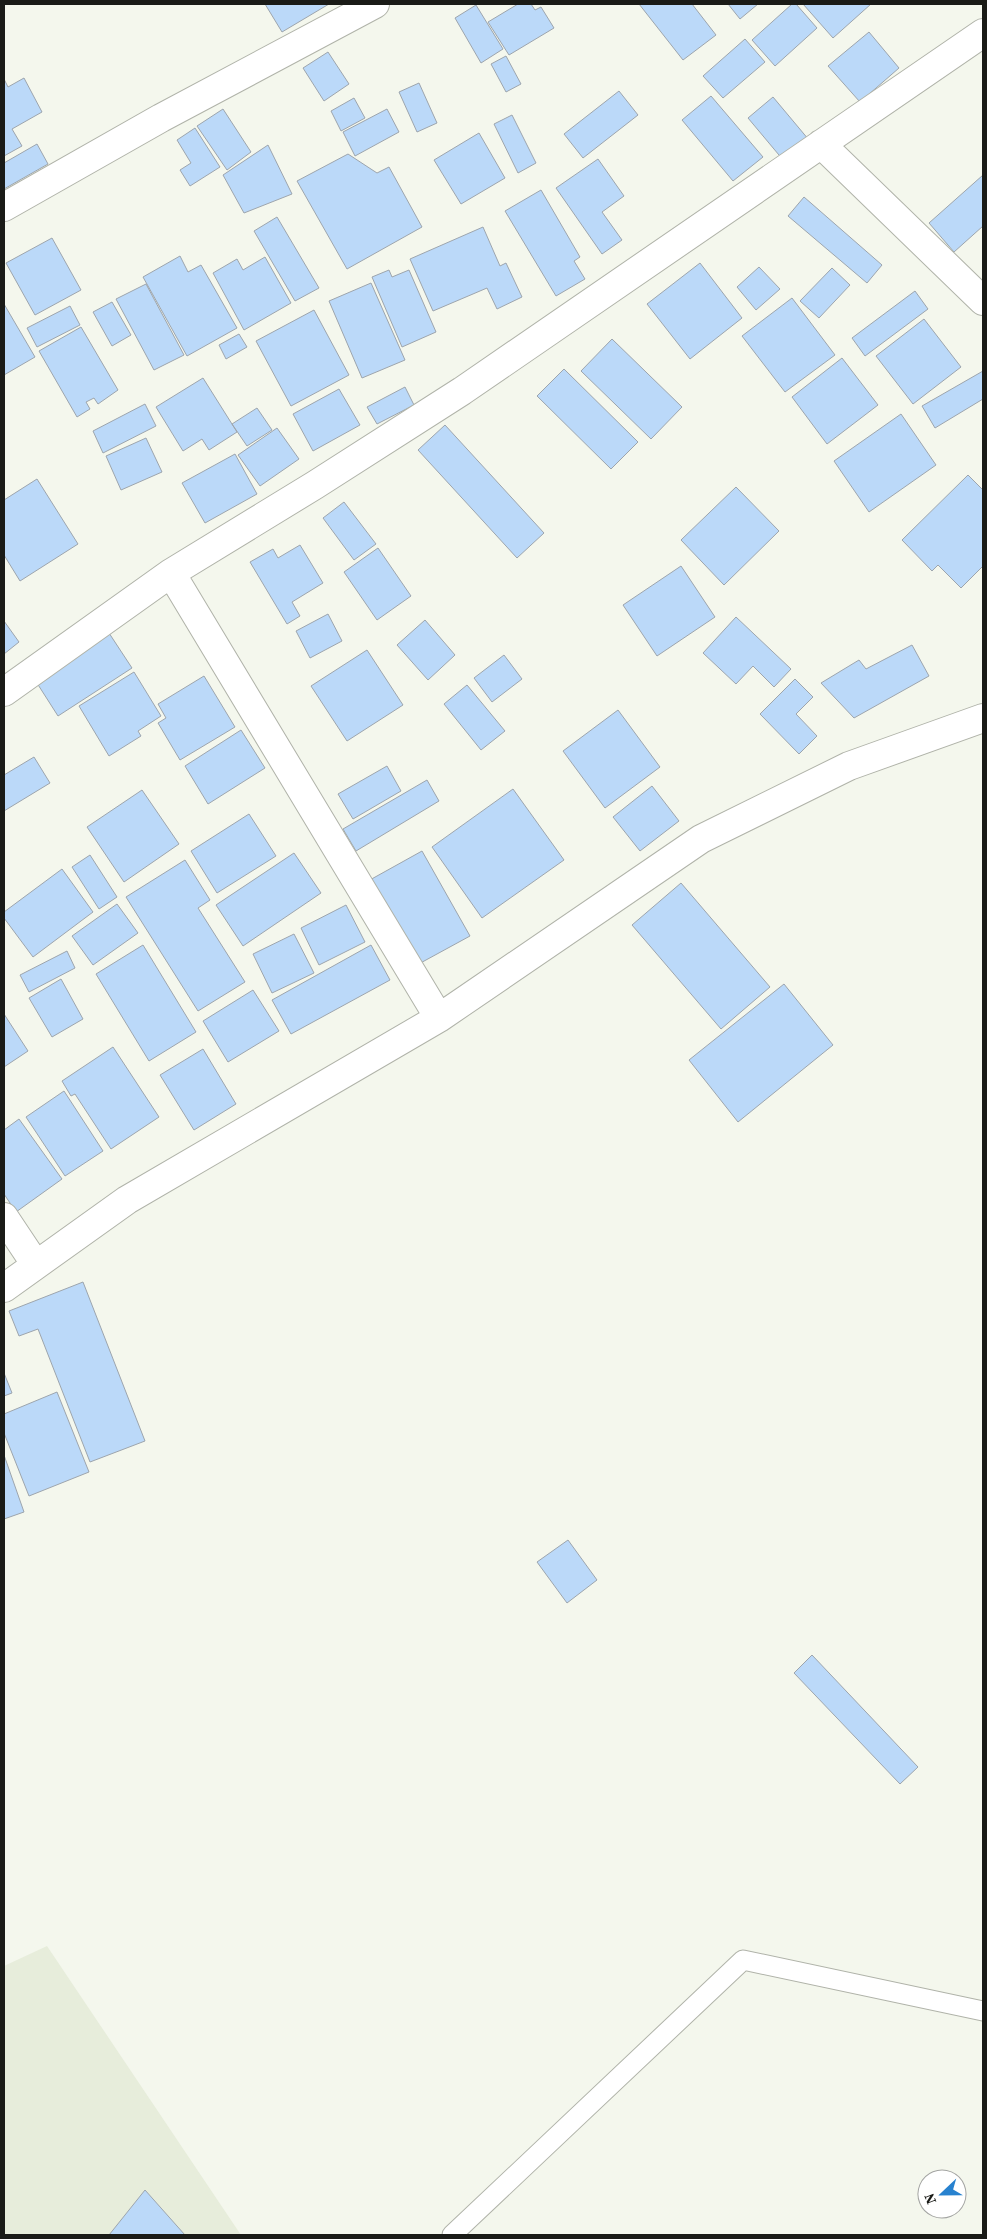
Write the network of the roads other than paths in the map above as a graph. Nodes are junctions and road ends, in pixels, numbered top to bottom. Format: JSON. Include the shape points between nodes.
{"nodes":[{"id":1,"x":375,"y":4,"type":"edge"},
{"id":2,"x":983,"y":33,"type":"edge"},
{"id":3,"x":821,"y":144,"type":"junction"},
{"id":4,"x":4,"y":207,"type":"edge"},
{"id":5,"x":983,"y":300,"type":"edge"},
{"id":6,"x":171,"y":573,"type":"junction"},
{"id":7,"x":4,"y":692,"type":"edge"},
{"id":8,"x":983,"y":718,"type":"edge"},
{"id":9,"x":440,"y":1018,"type":"junction"},
{"id":10,"x":4,"y":1217,"type":"edge"},
{"id":11,"x":36,"y":1265,"type":"junction"},
{"id":12,"x":4,"y":1288,"type":"edge"},
{"id":13,"x":983,"y":2012,"type":"edge"},
{"id":14,"x":452,"y":2235,"type":"edge"}],
"edges":[{"from":1,"to":4,"type":"street","via":[[161,118]]},
{"from":2,"to":3,"type":"street"},
{"from":3,"to":5,"type":"street"},
{"from":3,"to":6,"type":"street","via":[[462,391]]},
{"from":6,"to":7,"type":"street"},
{"from":6,"to":9,"type":"street"},
{"from":8,"to":9,"type":"street","via":[[849,766],[701,839]]},
{"from":9,"to":11,"type":"street","via":[[127,1200]]},
{"from":10,"to":11,"type":"street"},
{"from":11,"to":12,"type":"street"},
{"from":13,"to":14,"type":"lane","via":[[743,1960]]}]}
